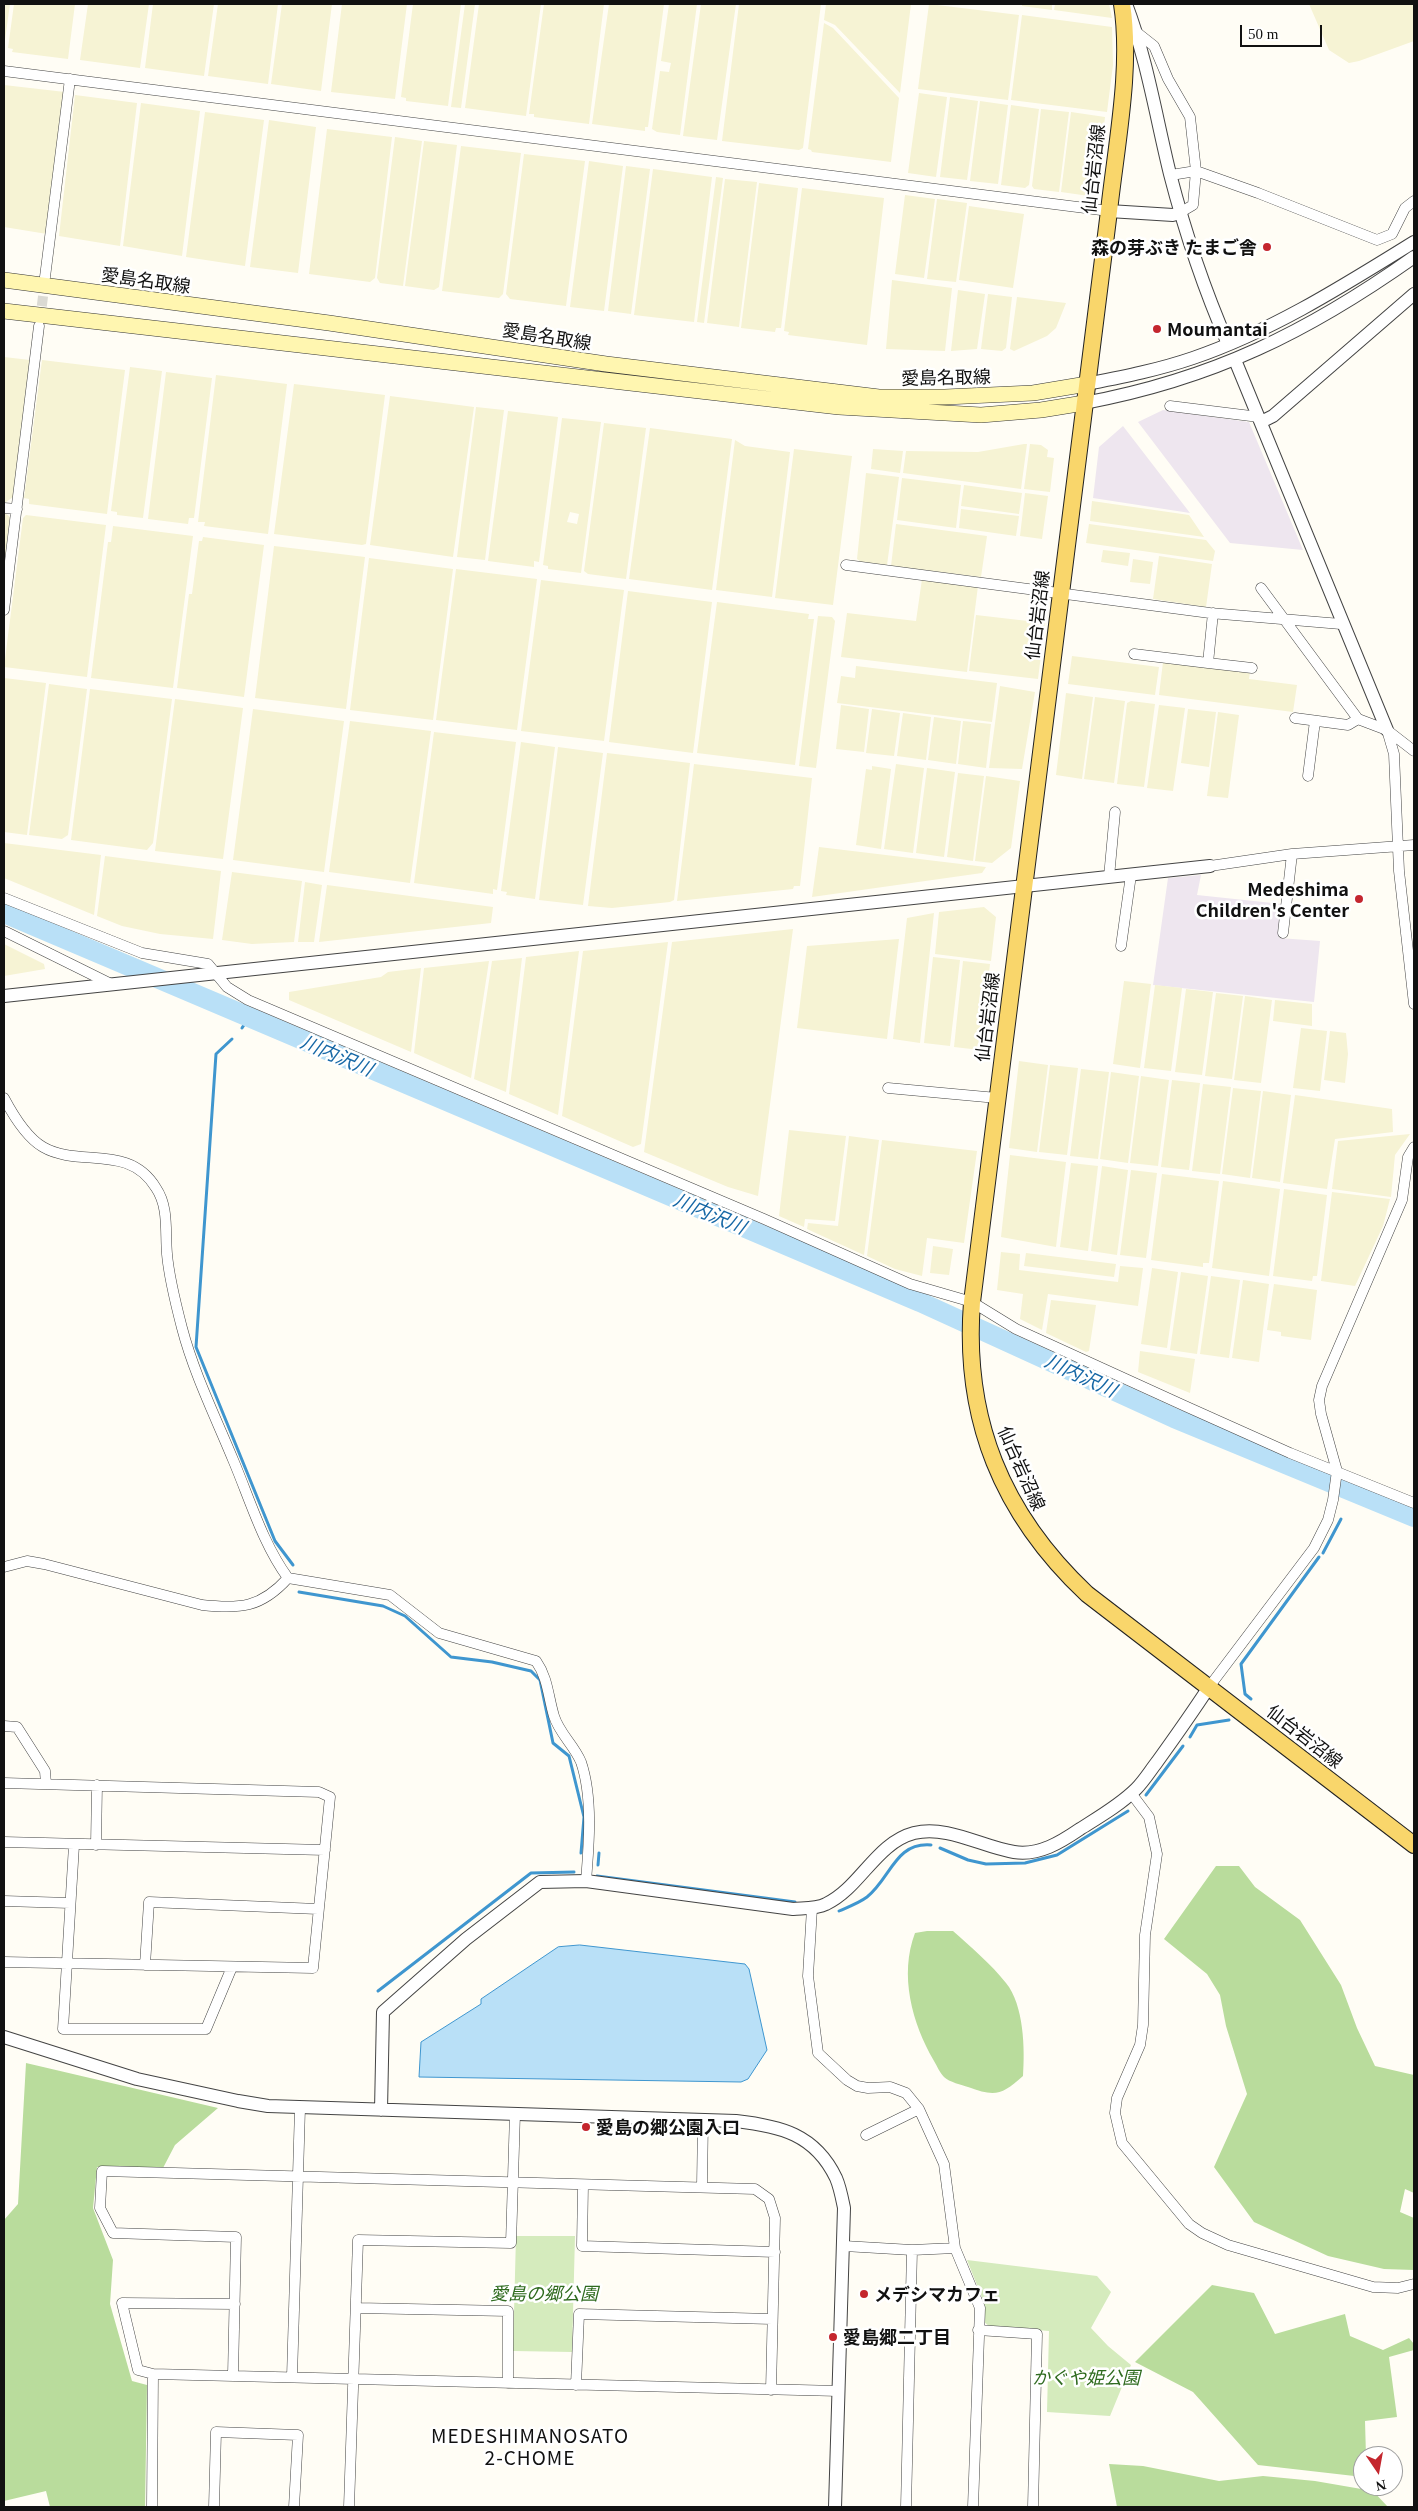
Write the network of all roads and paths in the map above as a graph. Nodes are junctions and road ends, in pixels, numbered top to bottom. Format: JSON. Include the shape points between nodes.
{"nodes":[{"id":1,"x":1122,"y":4,"type":"edge"},
{"id":2,"x":1126,"y":4,"type":"edge"},
{"id":3,"x":1131,"y":29,"type":"junction"},
{"id":4,"x":4,"y":71,"type":"edge"},
{"id":5,"x":70,"y":79,"type":"junction"},
{"id":6,"x":1196,"y":171,"type":"junction"},
{"id":7,"x":1171,"y":174,"type":"junction"},
{"id":8,"x":1414,"y":201,"type":"edge"},
{"id":9,"x":1109,"y":211,"type":"junction"},
{"id":10,"x":1181,"y":212,"type":"junction"},
{"id":11,"x":1414,"y":242,"type":"edge"},
{"id":12,"x":1414,"y":257,"type":"edge"},
{"id":13,"x":45,"y":277,"type":"tunnel mouth"},
{"id":14,"x":4,"y":280,"type":"edge"},
{"id":15,"x":1414,"y":294,"type":"edge"},
{"id":16,"x":4,"y":311,"type":"edge"},
{"id":17,"x":39,"y":326,"type":"tunnel mouth"},
{"id":18,"x":1228,"y":344,"type":"junction"},
{"id":19,"x":1235,"y":360,"type":"junction"},
{"id":20,"x":1086,"y":384,"type":"junction"},
{"id":21,"x":1084,"y":404,"type":"junction"},
{"id":22,"x":1170,"y":406,"type":"dead end"},
{"id":23,"x":1260,"y":420,"type":"junction"},
{"id":24,"x":4,"y":508,"type":"edge"},
{"id":25,"x":17,"y":510,"type":"junction"},
{"id":26,"x":846,"y":565,"type":"dead end"},
{"id":27,"x":1261,"y":588,"type":"dead end"},
{"id":28,"x":1060,"y":593,"type":"junction"},
{"id":29,"x":4,"y":610,"type":"edge"},
{"id":30,"x":1213,"y":613,"type":"junction"},
{"id":31,"x":1285,"y":619,"type":"junction"},
{"id":32,"x":1341,"y":624,"type":"junction"},
{"id":33,"x":1134,"y":654,"type":"dead end"},
{"id":34,"x":1208,"y":663,"type":"junction"},
{"id":35,"x":1252,"y":668,"type":"dead end"},
{"id":36,"x":1295,"y":718,"type":"dead end"},
{"id":37,"x":1358,"y":719,"type":"junction"},
{"id":38,"x":1315,"y":721,"type":"junction"},
{"id":39,"x":1386,"y":730,"type":"junction"},
{"id":40,"x":1414,"y":751,"type":"edge"},
{"id":41,"x":1308,"y":776,"type":"dead end"},
{"id":42,"x":1116,"y":812,"type":"dead end"},
{"id":43,"x":1414,"y":845,"type":"edge"},
{"id":44,"x":1398,"y":846,"type":"junction"},
{"id":45,"x":1292,"y":854,"type":"junction"},
{"id":46,"x":1210,"y":866,"type":"joint"},
{"id":47,"x":1131,"y":875,"type":"junction"},
{"id":48,"x":1109,"y":877,"type":"junction"},
{"id":49,"x":1024,"y":887,"type":"junction"},
{"id":50,"x":4,"y":898,"type":"edge"},
{"id":51,"x":4,"y":931,"type":"edge"},
{"id":52,"x":1283,"y":933,"type":"dead end"},
{"id":53,"x":1121,"y":946,"type":"dead end"},
{"id":54,"x":216,"y":974,"type":"junction"},
{"id":55,"x":114,"y":986,"type":"junction"},
{"id":56,"x":4,"y":996,"type":"edge"},
{"id":57,"x":1414,"y":1004,"type":"edge"},
{"id":58,"x":888,"y":1088,"type":"dead end"},
{"id":59,"x":4,"y":1098,"type":"edge"},
{"id":60,"x":997,"y":1098,"type":"junction"},
{"id":61,"x":1414,"y":1147,"type":"edge"},
{"id":62,"x":972,"y":1307,"type":"junction"},
{"id":63,"x":1336,"y":1473,"type":"junction"},
{"id":64,"x":1414,"y":1503,"type":"edge"},
{"id":65,"x":4,"y":1567,"type":"edge"},
{"id":66,"x":288,"y":1578,"type":"junction"},
{"id":67,"x":1209,"y":1687,"type":"junction"},
{"id":68,"x":4,"y":1726,"type":"edge"},
{"id":69,"x":4,"y":1783,"type":"edge"},
{"id":70,"x":46,"y":1784,"type":"junction"},
{"id":71,"x":97,"y":1786,"type":"junction"},
{"id":72,"x":1131,"y":1793,"type":"junction"},
{"id":73,"x":4,"y":1842,"type":"edge"},
{"id":74,"x":74,"y":1845,"type":"junction"},
{"id":75,"x":96,"y":1845,"type":"junction"},
{"id":76,"x":1414,"y":1845,"type":"edge"},
{"id":77,"x":325,"y":1850,"type":"junction"},
{"id":78,"x":586,"y":1881,"type":"junction"},
{"id":79,"x":4,"y":1901,"type":"edge"},
{"id":80,"x":70,"y":1903,"type":"junction"},
{"id":81,"x":812,"y":1908,"type":"junction"},
{"id":82,"x":318,"y":1909,"type":"junction"},
{"id":83,"x":4,"y":1962,"type":"edge"},
{"id":84,"x":67,"y":1963,"type":"junction"},
{"id":85,"x":145,"y":1965,"type":"junction"},
{"id":86,"x":232,"y":1966,"type":"junction"},
{"id":87,"x":4,"y":2037,"type":"edge"},
{"id":88,"x":300,"y":2108,"type":"junction"},
{"id":89,"x":918,"y":2109,"type":"junction"},
{"id":90,"x":381,"y":2110,"type":"junction"},
{"id":91,"x":515,"y":2114,"type":"junction"},
{"id":92,"x":703,"y":2120,"type":"junction"},
{"id":93,"x":866,"y":2135,"type":"dead end"},
{"id":94,"x":297,"y":2176,"type":"junction"},
{"id":95,"x":513,"y":2182,"type":"junction"},
{"id":96,"x":583,"y":2185,"type":"junction"},
{"id":97,"x":702,"y":2186,"type":"junction"},
{"id":98,"x":844,"y":2246,"type":"junction"},
{"id":99,"x":955,"y":2248,"type":"junction"},
{"id":100,"x":912,"y":2250,"type":"junction"},
{"id":101,"x":775,"y":2252,"type":"junction"},
{"id":102,"x":1414,"y":2284,"type":"edge"},
{"id":103,"x":235,"y":2304,"type":"junction"},
{"id":104,"x":356,"y":2308,"type":"junction"},
{"id":105,"x":772,"y":2319,"type":"junction"},
{"id":106,"x":978,"y":2330,"type":"junction"},
{"id":107,"x":153,"y":2374,"type":"junction"},
{"id":108,"x":233,"y":2375,"type":"junction"},
{"id":109,"x":292,"y":2377,"type":"junction"},
{"id":110,"x":355,"y":2379,"type":"junction"},
{"id":111,"x":508,"y":2383,"type":"junction"},
{"id":112,"x":576,"y":2385,"type":"junction"},
{"id":113,"x":771,"y":2390,"type":"junction"},
{"id":114,"x":839,"y":2391,"type":"junction"},
{"id":115,"x":152,"y":2507,"type":"edge"},
{"id":116,"x":214,"y":2507,"type":"edge"},
{"id":117,"x":294,"y":2507,"type":"edge"},
{"id":118,"x":349,"y":2507,"type":"edge"},
{"id":119,"x":835,"y":2507,"type":"edge"},
{"id":120,"x":906,"y":2507,"type":"edge"},
{"id":121,"x":973,"y":2507,"type":"edge"},
{"id":122,"x":1033,"y":2507,"type":"edge"}],
"edges":[{"from":1,"to":3,"type":"main road","name":"仙台岩沼線"},
{"from":2,"to":3,"type":"street"},
{"from":3,"to":6,"type":"street","via":[[1154,46],[1190,117]]},
{"from":3,"to":7,"type":"street"},
{"from":3,"to":9,"type":"main road","name":"仙台岩沼線","via":[[1125,55]]},
{"from":4,"to":5,"type":"street"},
{"from":5,"to":9,"type":"street"},
{"from":5,"to":13,"type":"street"},
{"from":6,"to":7,"type":"street"},
{"from":6,"to":8,"type":"street","via":[[1377,240],[1392,234],[1405,208]]},
{"from":6,"to":10,"type":"street","via":[[1194,205]]},
{"from":7,"to":10,"type":"street"},
{"from":9,"to":10,"type":"street","via":[[1173,215]]},
{"from":9,"to":20,"type":"main road","name":"仙台岩沼線"},
{"from":10,"to":18,"type":"street","via":[[1204,285]]},
{"from":11,"to":18,"type":"street","via":[[1333,292],[1268,327]]},
{"from":12,"to":19,"type":"street","via":[[1330,313]]},
{"from":14,"to":20,"type":"main road","name":"愛島名取線","via":[[606,364],[879,396],[945,398],[1033,393]]},
{"from":15,"to":23,"type":"street","via":[[1273,416]]},
{"from":16,"to":21,"type":"main road","name":"愛島名取線","via":[[839,408],[981,415]]},
{"from":17,"to":25,"type":"street"},
{"from":18,"to":20,"type":"street","via":[[1164,367]]},
{"from":19,"to":21,"type":"street","via":[[1164,384]]},
{"from":19,"to":23,"type":"street"},
{"from":20,"to":21,"type":"main road","name":"仙台岩沼線"},
{"from":21,"to":28,"type":"main road","name":"仙台岩沼線"},
{"from":22,"to":23,"type":"street"},
{"from":23,"to":32,"type":"street"},
{"from":24,"to":25,"type":"street"},
{"from":25,"to":29,"type":"street"},
{"from":26,"to":28,"type":"street"},
{"from":27,"to":31,"type":"street"},
{"from":28,"to":30,"type":"street"},
{"from":28,"to":49,"type":"main road","name":"仙台岩沼線"},
{"from":30,"to":31,"type":"street"},
{"from":30,"to":34,"type":"street"},
{"from":31,"to":32,"type":"street"},
{"from":31,"to":37,"type":"street"},
{"from":32,"to":39,"type":"street"},
{"from":33,"to":34,"type":"street"},
{"from":34,"to":35,"type":"street"},
{"from":36,"to":38,"type":"street"},
{"from":37,"to":38,"type":"street","via":[[1348,725]]},
{"from":37,"to":39,"type":"street"},
{"from":38,"to":41,"type":"street"},
{"from":39,"to":40,"type":"street"},
{"from":39,"to":44,"type":"street","via":[[1394,754]]},
{"from":42,"to":48,"type":"street"},
{"from":43,"to":44,"type":"street"},
{"from":44,"to":45,"type":"street"},
{"from":44,"to":57,"type":"street"},
{"from":45,"to":46,"type":"street"},
{"from":45,"to":52,"type":"street"},
{"from":46,"to":47,"type":"street"},
{"from":47,"to":48,"type":"street"},
{"from":47,"to":53,"type":"street"},
{"from":48,"to":49,"type":"street"},
{"from":49,"to":54,"type":"street"},
{"from":49,"to":60,"type":"main road","name":"仙台岩沼線"},
{"from":50,"to":54,"type":"street","via":[[142,953],[208,964]]},
{"from":51,"to":55,"type":"street"},
{"from":54,"to":55,"type":"street"},
{"from":54,"to":62,"type":"street","via":[[227,987],[248,1000],[910,1284]]},
{"from":55,"to":56,"type":"street"},
{"from":58,"to":60,"type":"street"},
{"from":59,"to":66,"type":"street","via":[[27,1132],[45,1148],[64,1155],[114,1158],[144,1175],[157,1188],[165,1212],[167,1255],[182,1328],[193,1361],[262,1530],[277,1563]]},
{"from":60,"to":62,"type":"main road","name":"仙台岩沼線"},
{"from":61,"to":63,"type":"street","via":[[1408,1157],[1402,1200],[1322,1386],[1321,1414]]},
{"from":62,"to":63,"type":"street"},
{"from":62,"to":67,"type":"main road","name":"仙台岩沼線","via":[[975,1395],[988,1447],[1010,1497],[1034,1537],[1087,1594]]},
{"from":63,"to":64,"type":"street"},
{"from":63,"to":67,"type":"street","via":[[1328,1520],[1314,1548]]},
{"from":65,"to":66,"type":"street","via":[[14,1563],[35,1563],[220,1607],[243,1606],[265,1600]]},
{"from":66,"to":78,"type":"street","via":[[390,1595],[439,1633],[536,1661],[546,1679],[554,1716],[581,1763],[586,1785],[590,1839]]},
{"from":67,"to":72,"type":"street","via":[[1173,1741]]},
{"from":67,"to":76,"type":"main road","name":"仙台岩沼線"},
{"from":68,"to":70,"type":"street","via":[[17,1727],[45,1771]]},
{"from":69,"to":70,"type":"street"},
{"from":70,"to":71,"type":"street"},
{"from":71,"to":75,"type":"street"},
{"from":71,"to":77,"type":"street","via":[[319,1792],[330,1797]]},
{"from":72,"to":81,"type":"street","via":[[1060,1842],[1033,1852],[1014,1852],[948,1834],[914,1833],[882,1852],[846,1890],[826,1904]]},
{"from":72,"to":102,"type":"street","via":[[1150,1818],[1157,1854],[1145,1936],[1141,2038],[1117,2098],[1115,2112],[1122,2143],[1189,2224],[1215,2240],[1373,2287]]},
{"from":73,"to":74,"type":"street"},
{"from":74,"to":75,"type":"street"},
{"from":74,"to":80,"type":"street"},
{"from":75,"to":77,"type":"street"},
{"from":77,"to":82,"type":"street"},
{"from":78,"to":81,"type":"street","via":[[792,1909]]},
{"from":78,"to":90,"type":"street","via":[[540,1882],[466,1939],[383,2012]]},
{"from":79,"to":80,"type":"street"},
{"from":80,"to":84,"type":"street"},
{"from":81,"to":89,"type":"street","via":[[808,1976],[818,2052],[857,2086],[897,2089],[906,2093]]},
{"from":82,"to":85,"type":"street","via":[[149,1902]]},
{"from":82,"to":86,"type":"street","via":[[313,1968]]},
{"from":83,"to":84,"type":"street"},
{"from":84,"to":85,"type":"street"},
{"from":84,"to":86,"type":"street","via":[[63,2029],[206,2029]]},
{"from":85,"to":86,"type":"street"},
{"from":87,"to":88,"type":"street","via":[[138,2079],[238,2101]]},
{"from":88,"to":90,"type":"street"},
{"from":88,"to":94,"type":"street"},
{"from":89,"to":93,"type":"street"},
{"from":89,"to":99,"type":"street","via":[[944,2164]]},
{"from":90,"to":91,"type":"street"},
{"from":91,"to":92,"type":"street"},
{"from":91,"to":95,"type":"street"},
{"from":92,"to":97,"type":"street"},
{"from":92,"to":98,"type":"street","via":[[772,2125],[800,2137],[820,2154],[836,2178],[844,2208]]},
{"from":94,"to":95,"type":"street"},
{"from":94,"to":103,"type":"street","via":[[102,2172],[100,2208],[113,2233],[236,2237]]},
{"from":94,"to":109,"type":"street"},
{"from":95,"to":96,"type":"street"},
{"from":95,"to":104,"type":"street","via":[[511,2243],[358,2240]]},
{"from":96,"to":97,"type":"street"},
{"from":96,"to":101,"type":"street","via":[[582,2246]]},
{"from":97,"to":101,"type":"street","via":[[755,2188],[769,2199],[775,2218]]},
{"from":98,"to":100,"type":"street"},
{"from":98,"to":114,"type":"street"},
{"from":99,"to":100,"type":"street"},
{"from":99,"to":106,"type":"street","via":[[980,2308]]},
{"from":100,"to":120,"type":"street"},
{"from":101,"to":105,"type":"street"},
{"from":103,"to":107,"type":"street","via":[[122,2303],[138,2370]]},
{"from":103,"to":108,"type":"street"},
{"from":104,"to":110,"type":"street"},
{"from":104,"to":111,"type":"street","via":[[508,2311]]},
{"from":105,"to":112,"type":"street","via":[[579,2314]]},
{"from":105,"to":113,"type":"street"},
{"from":106,"to":121,"type":"street"},
{"from":106,"to":122,"type":"street","via":[[1037,2334]]},
{"from":107,"to":108,"type":"street"},
{"from":107,"to":115,"type":"street"},
{"from":108,"to":109,"type":"street"},
{"from":109,"to":110,"type":"street"},
{"from":110,"to":111,"type":"street"},
{"from":110,"to":118,"type":"street"},
{"from":111,"to":112,"type":"street"},
{"from":112,"to":113,"type":"street"},
{"from":113,"to":114,"type":"street"},
{"from":114,"to":119,"type":"street"},
{"from":116,"to":117,"type":"street","via":[[216,2432],[298,2435]]}]}
